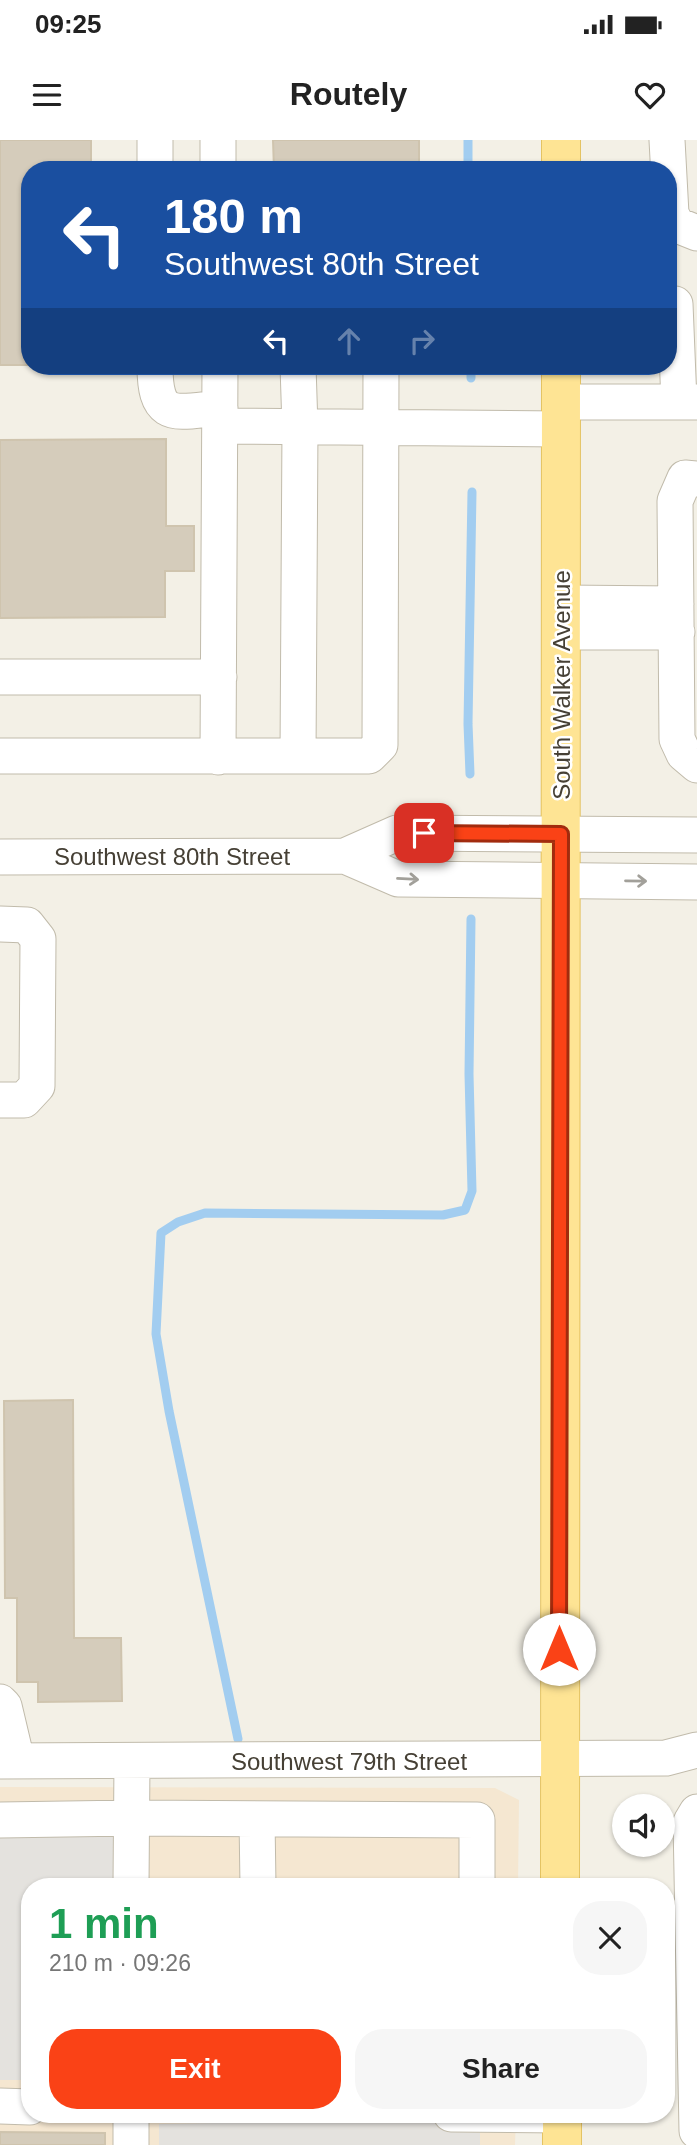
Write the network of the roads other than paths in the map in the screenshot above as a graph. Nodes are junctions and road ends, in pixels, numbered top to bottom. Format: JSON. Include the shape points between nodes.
{"nodes":[{"id":1,"x":155,"y":140,"type":"edge"},
{"id":2,"x":218,"y":140,"type":"edge"},
{"id":3,"x":561,"y":140,"type":"edge"},
{"id":4,"x":568,"y":140,"type":"edge"},
{"id":5,"x":667,"y":140,"type":"edge"},
{"id":6,"x":155,"y":161,"type":"edge"},
{"id":7,"x":218,"y":161,"type":"edge"},
{"id":8,"x":561,"y":161,"type":"edge"},
{"id":9,"x":668,"y":161,"type":"edge"},
{"id":10,"x":677,"y":225,"type":"edge"},
{"id":11,"x":697,"y":233,"type":"edge"},
{"id":12,"x":677,"y":319,"type":"edge"},
{"id":13,"x":155,"y":375,"type":"edge"},
{"id":14,"x":220,"y":375,"type":"edge"},
{"id":15,"x":298,"y":375,"type":"edge"},
{"id":16,"x":381,"y":375,"type":"edge"},
{"id":17,"x":561,"y":399,"type":"edge"},
{"id":18,"x":688,"y":402,"type":"edge"},
{"id":19,"x":220,"y":417,"type":"junction"},
{"id":20,"x":300,"y":428,"type":"junction"},
{"id":21,"x":381,"y":428,"type":"junction"},
{"id":22,"x":697,"y":478,"type":"edge"},
{"id":23,"x":561,"y":617,"type":"junction"},
{"id":24,"x":676,"y":618,"type":"junction"},
{"id":25,"x":0,"y":677,"type":"edge"},
{"id":26,"x":219,"y":677,"type":"junction"},
{"id":27,"x":0,"y":756,"type":"edge"},
{"id":28,"x":298,"y":756,"type":"junction"},
{"id":29,"x":218,"y":757,"type":"junction"},
{"id":30,"x":697,"y":765,"type":"edge"},
{"id":31,"x":561,"y":834,"type":"junction"},
{"id":32,"x":697,"y":835,"type":"edge"},
{"id":33,"x":345,"y":856,"type":"junction"},
{"id":34,"x":0,"y":857,"type":"edge"},
{"id":35,"x":561,"y":881,"type":"junction"},
{"id":36,"x":697,"y":882,"type":"edge"},
{"id":37,"x":0,"y":924,"type":"edge"},
{"id":38,"x":0,"y":1100,"type":"edge"},
{"id":39,"x":0,"y":1702,"type":"edge"},
{"id":40,"x":697,"y":1750,"type":"edge"},
{"id":41,"x":558,"y":1759,"type":"junction"},
{"id":42,"x":8,"y":1761,"type":"edge"},
{"id":43,"x":132,"y":1761,"type":"junction"},
{"id":44,"x":697,"y":1812,"type":"edge"},
{"id":45,"x":132,"y":1818,"type":"junction"},
{"id":46,"x":257,"y":1819,"type":"junction"},
{"id":47,"x":0,"y":1820,"type":"edge"},
{"id":48,"x":131,"y":1878,"type":"edge"},
{"id":49,"x":258,"y":1878,"type":"edge"},
{"id":50,"x":477,"y":1878,"type":"edge"},
{"id":51,"x":560,"y":1878,"type":"edge"},
{"id":52,"x":686,"y":2045,"type":"edge"},
{"id":53,"x":0,"y":2106,"type":"edge"},
{"id":54,"x":21,"y":2106,"type":"edge"},
{"id":55,"x":131,"y":2123,"type":"edge"},
{"id":56,"x":478,"y":2123,"type":"edge"},
{"id":57,"x":562,"y":2123,"type":"edge"},
{"id":58,"x":697,"y":2131,"type":"edge"},
{"id":59,"x":131,"y":2145,"type":"edge"},
{"id":60,"x":478,"y":2145,"type":"edge"},
{"id":61,"x":562,"y":2145,"type":"edge"}],
"edges":[{"from":1,"to":6,"type":"street"},
{"from":2,"to":7,"type":"street"},
{"from":3,"to":4,"type":"street"},
{"from":3,"to":8,"type":"main road"},
{"from":5,"to":9,"type":"street"},
{"from":10,"to":11,"type":"street"},
{"from":12,"to":18,"type":"street"},
{"from":13,"to":19,"type":"street","via":[[162,406],[173,412]]},
{"from":14,"to":19,"type":"street"},
{"from":15,"to":20,"type":"street"},
{"from":16,"to":21,"type":"street"},
{"from":17,"to":18,"type":"street"},
{"from":17,"to":21,"type":"street"},
{"from":17,"to":23,"type":"main road","name":"South Walker Avenue"},
{"from":19,"to":20,"type":"street"},
{"from":19,"to":26,"type":"street"},
{"from":20,"to":21,"type":"street"},
{"from":20,"to":28,"type":"street"},
{"from":21,"to":28,"type":"street","via":[[380,745],[369,756]]},
{"from":22,"to":24,"type":"street","via":[[685,478],[676,501]]},
{"from":23,"to":24,"type":"street"},
{"from":23,"to":31,"type":"main road","name":"South Walker Avenue"},
{"from":24,"to":30,"type":"street","via":[[677,739],[684,754]]},
{"from":25,"to":26,"type":"street"},
{"from":26,"to":29,"type":"street"},
{"from":27,"to":29,"type":"street"},
{"from":28,"to":29,"type":"street"},
{"from":31,"to":32,"type":"street","name":"Southwest 80th Street"},
{"from":31,"to":33,"type":"street","name":"Southwest 80th Street","via":[[397,833]]},
{"from":31,"to":35,"type":"main road","name":"South Walker Avenue"},
{"from":33,"to":34,"type":"street","name":"Southwest 80th Street"},
{"from":33,"to":35,"type":"street","name":"Southwest 80th Street","one_way":true,"via":[[398,879]]},
{"from":35,"to":36,"type":"street","name":"Southwest 80th Street","one_way":true},
{"from":35,"to":41,"type":"main road","name":"South Walker Avenue"},
{"from":37,"to":38,"type":"street","via":[[27,925],[38,939],[37,1086],[24,1100]]},
{"from":39,"to":42,"type":"street"},
{"from":40,"to":41,"type":"street","name":"Southwest 79th Street","via":[[666,1758]]},
{"from":41,"to":43,"type":"street","name":"Southwest 79th Street"},
{"from":41,"to":51,"type":"main road","name":"South Walker Avenue"},
{"from":42,"to":43,"type":"street","name":"Southwest 79th Street"},
{"from":43,"to":45,"type":"street"},
{"from":44,"to":52,"type":"street","via":[[691,1822]]},
{"from":45,"to":46,"type":"street"},
{"from":45,"to":47,"type":"street"},
{"from":45,"to":48,"type":"street"},
{"from":46,"to":49,"type":"street"},
{"from":46,"to":50,"type":"street","via":[[477,1820]]},
{"from":52,"to":58,"type":"street"},
{"from":53,"to":54,"type":"street"},
{"from":55,"to":59,"type":"street"},
{"from":56,"to":60,"type":"street"},
{"from":57,"to":61,"type":"main road"}]}
